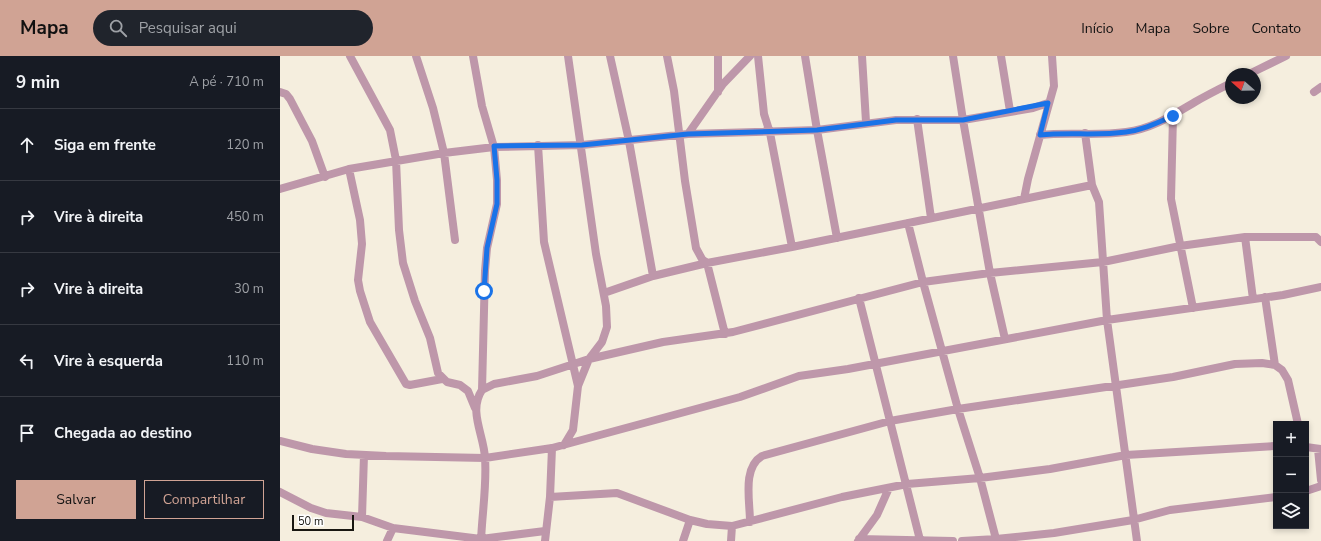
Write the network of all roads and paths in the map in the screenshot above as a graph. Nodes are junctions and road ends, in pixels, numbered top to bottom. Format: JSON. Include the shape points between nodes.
{"nodes":[{"id":1,"x":350,"y":56,"type":"edge"},
{"id":2,"x":416,"y":56,"type":"edge"},
{"id":3,"x":472,"y":56,"type":"edge"},
{"id":4,"x":568,"y":56,"type":"edge"},
{"id":5,"x":610,"y":56,"type":"edge"},
{"id":6,"x":667,"y":56,"type":"edge"},
{"id":7,"x":718,"y":56,"type":"edge"},
{"id":8,"x":750,"y":56,"type":"edge"},
{"id":9,"x":758,"y":56,"type":"edge"},
{"id":10,"x":805,"y":56,"type":"edge"},
{"id":11,"x":862,"y":56,"type":"edge"},
{"id":12,"x":954,"y":56,"type":"edge"},
{"id":13,"x":1001,"y":56,"type":"edge"},
{"id":14,"x":1052,"y":56,"type":"edge"},
{"id":15,"x":1286,"y":56,"type":"edge"},
{"id":16,"x":1261,"y":68,"type":"edge"},
{"id":17,"x":1225,"y":86,"type":"edge"},
{"id":18,"x":280,"y":92,"type":"edge"},
{"id":19,"x":718,"y":92,"type":"junction"},
{"id":20,"x":1048,"y":103,"type":"junction"},
{"id":21,"x":1010,"y":111,"type":"junction"},
{"id":22,"x":1173,"y":116,"type":"junction"},
{"id":23,"x":917,"y":119,"type":"junction"},
{"id":24,"x":963,"y":120,"type":"junction"},
{"id":25,"x":866,"y":122,"type":"junction"},
{"id":26,"x":817,"y":130,"type":"junction"},
{"id":27,"x":770,"y":133,"type":"junction"},
{"id":28,"x":1085,"y":133,"type":"junction"},
{"id":29,"x":688,"y":134,"type":"junction"},
{"id":30,"x":679,"y":135,"type":"junction"},
{"id":31,"x":1040,"y":135,"type":"junction"},
{"id":32,"x":629,"y":141,"type":"junction"},
{"id":33,"x":538,"y":145,"type":"junction"},
{"id":34,"x":582,"y":145,"type":"junction"},
{"id":35,"x":494,"y":146,"type":"junction"},
{"id":36,"x":444,"y":153,"type":"junction"},
{"id":37,"x":396,"y":160,"type":"junction"},
{"id":38,"x":349,"y":169,"type":"junction"},
{"id":39,"x":325,"y":177,"type":"junction"},
{"id":40,"x":1092,"y":185,"type":"junction"},
{"id":41,"x":280,"y":189,"type":"edge"},
{"id":42,"x":1024,"y":199,"type":"junction"},
{"id":43,"x":980,"y":208,"type":"junction"},
{"id":44,"x":931,"y":218,"type":"junction"},
{"id":45,"x":908,"y":223,"type":"junction"},
{"id":46,"x":1245,"y":237,"type":"junction"},
{"id":47,"x":837,"y":238,"type":"junction"},
{"id":48,"x":455,"y":240,"type":"dead end"},
{"id":49,"x":1321,"y":242,"type":"edge"},
{"id":50,"x":1180,"y":246,"type":"junction"},
{"id":51,"x":792,"y":247,"type":"junction"},
{"id":52,"x":1103,"y":262,"type":"junction"},
{"id":53,"x":707,"y":263,"type":"junction"},
{"id":54,"x":990,"y":273,"type":"junction"},
{"id":55,"x":653,"y":276,"type":"junction"},
{"id":56,"x":923,"y":282,"type":"junction"},
{"id":57,"x":1321,"y":287,"type":"edge"},
{"id":58,"x":604,"y":293,"type":"junction"},
{"id":59,"x":1265,"y":297,"type":"junction"},
{"id":60,"x":859,"y":298,"type":"junction"},
{"id":61,"x":1253,"y":299,"type":"junction"},
{"id":62,"x":1193,"y":308,"type":"junction"},
{"id":63,"x":1107,"y":320,"type":"junction"},
{"id":64,"x":725,"y":334,"type":"junction"},
{"id":65,"x":1004,"y":339,"type":"junction"},
{"id":66,"x":943,"y":351,"type":"junction"},
{"id":67,"x":589,"y":359,"type":"junction"},
{"id":68,"x":875,"y":364,"type":"junction"},
{"id":69,"x":573,"y":365,"type":"junction"},
{"id":70,"x":1275,"y":365,"type":"junction"},
{"id":71,"x":442,"y":379,"type":"junction"},
{"id":72,"x":1116,"y":384,"type":"junction"},
{"id":73,"x":578,"y":386,"type":"junction"},
{"id":74,"x":482,"y":390,"type":"junction"},
{"id":75,"x":476,"y":409,"type":"junction"},
{"id":76,"x":958,"y":409,"type":"junction"},
{"id":77,"x":890,"y":421,"type":"junction"},
{"id":78,"x":1297,"y":421,"type":"edge"},
{"id":79,"x":280,"y":441,"type":"edge"},
{"id":80,"x":564,"y":445,"type":"junction"},
{"id":81,"x":1273,"y":446,"type":"edge"},
{"id":82,"x":1309,"y":447,"type":"edge"},
{"id":83,"x":552,"y":448,"type":"junction"},
{"id":84,"x":1320,"y":449,"type":"edge"},
{"id":85,"x":364,"y":455,"type":"junction"},
{"id":86,"x":1126,"y":455,"type":"junction"},
{"id":87,"x":485,"y":458,"type":"junction"},
{"id":88,"x":980,"y":478,"type":"junction"},
{"id":89,"x":1321,"y":480,"type":"edge"},
{"id":90,"x":907,"y":484,"type":"junction"},
{"id":91,"x":1321,"y":486,"type":"edge"},
{"id":92,"x":889,"y":488,"type":"junction"},
{"id":93,"x":1309,"y":490,"type":"edge"},
{"id":94,"x":280,"y":492,"type":"edge"},
{"id":95,"x":550,"y":497,"type":"junction"},
{"id":96,"x":1273,"y":497,"type":"edge"},
{"id":97,"x":362,"y":517,"type":"junction"},
{"id":98,"x":690,"y":520,"type":"junction"},
{"id":99,"x":1133,"y":520,"type":"junction"},
{"id":100,"x":750,"y":522,"type":"junction"},
{"id":101,"x":732,"y":526,"type":"junction"},
{"id":102,"x":393,"y":528,"type":"junction"},
{"id":103,"x":545,"y":531,"type":"junction"},
{"id":104,"x":996,"y":539,"type":"junction"},
{"id":105,"x":481,"y":540,"type":"edge"},
{"id":106,"x":859,"y":540,"type":"edge"},
{"id":107,"x":920,"y":540,"type":"edge"},
{"id":108,"x":387,"y":541,"type":"edge"},
{"id":109,"x":545,"y":541,"type":"edge"},
{"id":110,"x":683,"y":541,"type":"edge"},
{"id":111,"x":731,"y":541,"type":"edge"},
{"id":112,"x":952,"y":541,"type":"edge"},
{"id":113,"x":962,"y":541,"type":"edge"},
{"id":114,"x":1137,"y":541,"type":"edge"}],
"edges":[{"from":1,"to":37,"type":"street","via":[[390,130]]},
{"from":2,"to":36,"type":"street"},
{"from":3,"to":35,"type":"street","via":[[482,106]]},
{"from":4,"to":34,"type":"street"},
{"from":5,"to":32,"type":"street"},
{"from":6,"to":30,"type":"street"},
{"from":7,"to":19,"type":"street"},
{"from":8,"to":19,"type":"street"},
{"from":9,"to":27,"type":"street","via":[[764,114]]},
{"from":10,"to":26,"type":"street"},
{"from":11,"to":25,"type":"street"},
{"from":12,"to":24,"type":"street"},
{"from":13,"to":21,"type":"street"},
{"from":14,"to":20,"type":"street","via":[[1054,86]]},
{"from":15,"to":16,"type":"street"},
{"from":17,"to":22,"type":"street"},
{"from":18,"to":39,"type":"street","via":[[290,99],[312,141]]},
{"from":19,"to":29,"type":"street"},
{"from":20,"to":21,"type":"street"},
{"from":20,"to":31,"type":"street"},
{"from":21,"to":24,"type":"street"},
{"from":22,"to":28,"type":"street","via":[[1147,128],[1107,134]]},
{"from":22,"to":50,"type":"street","via":[[1171,200]]},
{"from":23,"to":24,"type":"street"},
{"from":23,"to":25,"type":"street"},
{"from":23,"to":44,"type":"street"},
{"from":24,"to":43,"type":"street"},
{"from":25,"to":26,"type":"street"},
{"from":26,"to":27,"type":"street"},
{"from":26,"to":47,"type":"street"},
{"from":27,"to":29,"type":"street"},
{"from":27,"to":51,"type":"street"},
{"from":28,"to":31,"type":"street"},
{"from":28,"to":40,"type":"street"},
{"from":29,"to":30,"type":"street"},
{"from":30,"to":32,"type":"street"},
{"from":30,"to":53,"type":"street","via":[[696,248]]},
{"from":31,"to":42,"type":"street"},
{"from":32,"to":34,"type":"street"},
{"from":32,"to":55,"type":"street"},
{"from":33,"to":34,"type":"street"},
{"from":33,"to":35,"type":"street"},
{"from":33,"to":69,"type":"street","via":[[544,242]]},
{"from":34,"to":58,"type":"street","via":[[583,166]]},
{"from":35,"to":36,"type":"street"},
{"from":35,"to":74,"type":"street","via":[[497,204],[487,248],[485,271]]},
{"from":36,"to":37,"type":"street"},
{"from":36,"to":48,"type":"street"},
{"from":37,"to":38,"type":"street"},
{"from":37,"to":71,"type":"street","via":[[403,263]]},
{"from":38,"to":39,"type":"street"},
{"from":38,"to":71,"type":"street","via":[[360,220],[362,252],[358,280],[370,322],[406,384],[410,386]]},
{"from":39,"to":41,"type":"street"},
{"from":40,"to":42,"type":"street"},
{"from":40,"to":52,"type":"street","via":[[1099,202]]},
{"from":42,"to":43,"type":"street"},
{"from":43,"to":44,"type":"street"},
{"from":43,"to":54,"type":"street"},
{"from":44,"to":45,"type":"street"},
{"from":45,"to":47,"type":"street"},
{"from":45,"to":56,"type":"street"},
{"from":46,"to":49,"type":"street","via":[[1316,238]]},
{"from":46,"to":50,"type":"street"},
{"from":46,"to":61,"type":"street"},
{"from":47,"to":51,"type":"street"},
{"from":50,"to":52,"type":"street"},
{"from":50,"to":62,"type":"street"},
{"from":51,"to":53,"type":"street"},
{"from":52,"to":54,"type":"street"},
{"from":52,"to":63,"type":"street"},
{"from":53,"to":55,"type":"street"},
{"from":53,"to":64,"type":"street"},
{"from":54,"to":56,"type":"street"},
{"from":54,"to":65,"type":"street"},
{"from":55,"to":58,"type":"street"},
{"from":56,"to":60,"type":"street"},
{"from":56,"to":66,"type":"street"},
{"from":57,"to":59,"type":"street"},
{"from":58,"to":67,"type":"street","via":[[607,327],[602,342]]},
{"from":59,"to":61,"type":"street"},
{"from":59,"to":70,"type":"street"},
{"from":60,"to":64,"type":"street"},
{"from":60,"to":68,"type":"street"},
{"from":61,"to":62,"type":"street"},
{"from":62,"to":63,"type":"street"},
{"from":63,"to":65,"type":"street"},
{"from":63,"to":72,"type":"street"},
{"from":64,"to":67,"type":"street","via":[[663,342]]},
{"from":65,"to":66,"type":"street"},
{"from":66,"to":68,"type":"street"},
{"from":66,"to":76,"type":"street"},
{"from":67,"to":69,"type":"street"},
{"from":67,"to":73,"type":"street"},
{"from":68,"to":77,"type":"street"},
{"from":68,"to":80,"type":"street","via":[[799,376],[740,397]]},
{"from":69,"to":73,"type":"street"},
{"from":69,"to":74,"type":"street","via":[[537,376],[494,384]]},
{"from":70,"to":72,"type":"street","via":[[1235,364],[1173,377]]},
{"from":70,"to":78,"type":"street","via":[[1288,380]]},
{"from":71,"to":75,"type":"street","via":[[468,391]]},
{"from":72,"to":76,"type":"street"},
{"from":72,"to":86,"type":"street"},
{"from":73,"to":80,"type":"street","via":[[573,430]]},
{"from":74,"to":75,"type":"street"},
{"from":75,"to":87,"type":"street"},
{"from":76,"to":77,"type":"street"},
{"from":76,"to":88,"type":"street"},
{"from":77,"to":90,"type":"street"},
{"from":77,"to":100,"type":"street","via":[[762,456],[756,460],[750,475]]},
{"from":79,"to":85,"type":"street","via":[[312,449]]},
{"from":80,"to":83,"type":"street"},
{"from":81,"to":86,"type":"street"},
{"from":82,"to":84,"type":"street"},
{"from":83,"to":87,"type":"street"},
{"from":83,"to":95,"type":"street"},
{"from":84,"to":89,"type":"street"},
{"from":85,"to":87,"type":"street"},
{"from":85,"to":97,"type":"street"},
{"from":86,"to":88,"type":"street","via":[[1050,469]]},
{"from":86,"to":99,"type":"street"},
{"from":87,"to":105,"type":"street"},
{"from":88,"to":90,"type":"street"},
{"from":88,"to":104,"type":"street"},
{"from":90,"to":92,"type":"street"},
{"from":90,"to":107,"type":"street"},
{"from":91,"to":93,"type":"street"},
{"from":92,"to":100,"type":"street","via":[[842,497]]},
{"from":92,"to":106,"type":"street","via":[[877,515]]},
{"from":94,"to":97,"type":"street","via":[[326,513]]},
{"from":95,"to":98,"type":"street","via":[[617,493]]},
{"from":95,"to":103,"type":"street"},
{"from":96,"to":99,"type":"street","via":[[1170,510]]},
{"from":97,"to":102,"type":"street"},
{"from":98,"to":101,"type":"street"},
{"from":98,"to":110,"type":"street"},
{"from":99,"to":104,"type":"street"},
{"from":99,"to":114,"type":"street"},
{"from":100,"to":101,"type":"street"},
{"from":101,"to":111,"type":"street"},
{"from":102,"to":105,"type":"street"},
{"from":102,"to":108,"type":"street"},
{"from":103,"to":105,"type":"street"},
{"from":103,"to":109,"type":"street"},
{"from":104,"to":113,"type":"street"},
{"from":106,"to":107,"type":"street"},
{"from":107,"to":112,"type":"street"}]}
